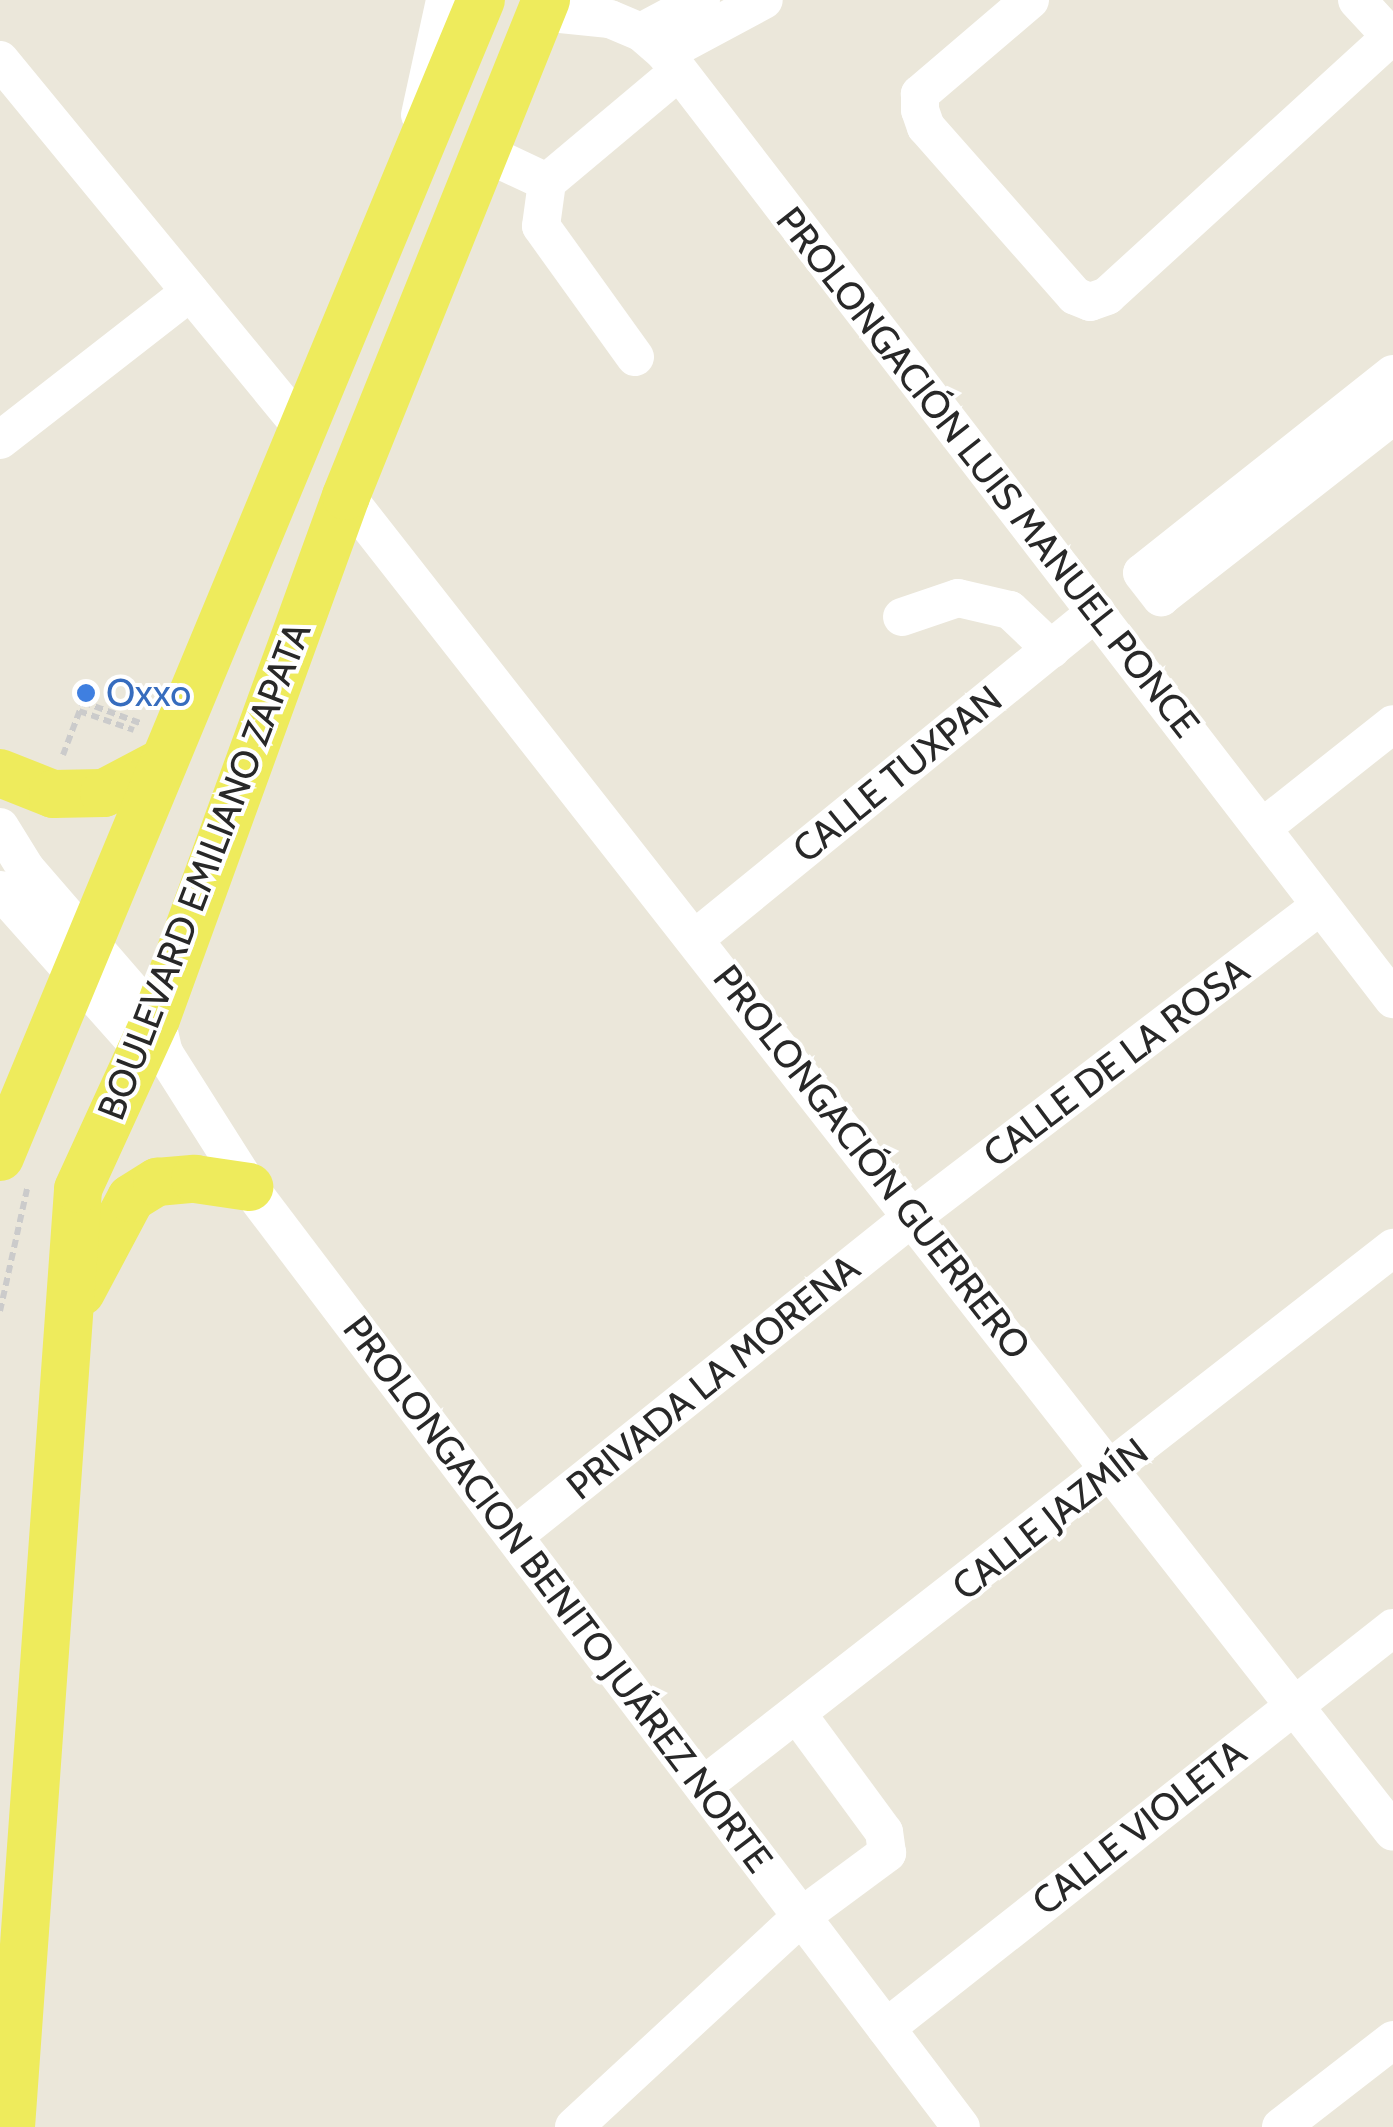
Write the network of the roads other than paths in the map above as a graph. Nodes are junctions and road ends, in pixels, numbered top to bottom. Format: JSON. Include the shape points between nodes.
{"nodes":[{"id":1,"x":445,"y":0,"type":"edge"},
{"id":2,"x":480,"y":0,"type":"edge"},
{"id":3,"x":701,"y":0,"type":"edge"},
{"id":4,"x":764,"y":0,"type":"edge"},
{"id":5,"x":1030,"y":0,"type":"edge"},
{"id":6,"x":1357,"y":0,"type":"edge"},
{"id":7,"x":546,"y":4,"type":"edge"},
{"id":8,"x":1392,"y":37,"type":"edge"},
{"id":9,"x":662,"y":52,"type":"junction"},
{"id":10,"x":0,"y":60,"type":"edge"},
{"id":11,"x":485,"y":153,"type":"junction"},
{"id":12,"x":411,"y":173,"type":"junction"},
{"id":13,"x":548,"y":182,"type":"junction"},
{"id":14,"x":190,"y":292,"type":"junction"},
{"id":15,"x":634,"y":357,"type":"dead end"},
{"id":16,"x":1393,"y":374,"type":"edge"},
{"id":17,"x":1393,"y":416,"type":"edge"},
{"id":18,"x":306,"y":432,"type":"junction"},
{"id":19,"x":0,"y":440,"type":"edge"},
{"id":20,"x":346,"y":496,"type":"junction"},
{"id":21,"x":1096,"y":612,"type":"junction"},
{"id":22,"x":902,"y":617,"type":"dead end"},
{"id":23,"x":1051,"y":649,"type":"junction"},
{"id":24,"x":1393,"y":724,"type":"edge"},
{"id":25,"x":159,"y":744,"type":"junction"},
{"id":26,"x":0,"y":774,"type":"edge"},
{"id":27,"x":0,"y":826,"type":"edge"},
{"id":28,"x":1262,"y":828,"type":"junction"},
{"id":29,"x":0,"y":890,"type":"edge"},
{"id":30,"x":1320,"y":906,"type":"junction"},
{"id":31,"x":697,"y":937,"type":"junction"},
{"id":32,"x":81,"y":958,"type":"junction"},
{"id":33,"x":1386,"y":977,"type":"edge"},
{"id":34,"x":154,"y":1040,"type":"junction"},
{"id":35,"x":15,"y":1168,"type":"edge"},
{"id":36,"x":249,"y":1187,"type":"junction"},
{"id":37,"x":911,"y":1218,"type":"junction"},
{"id":38,"x":1393,"y":1248,"type":"edge"},
{"id":39,"x":69,"y":1318,"type":"junction"},
{"id":40,"x":1113,"y":1470,"type":"junction"},
{"id":41,"x":514,"y":1536,"type":"junction"},
{"id":42,"x":1393,"y":1628,"type":"edge"},
{"id":43,"x":1294,"y":1704,"type":"junction"},
{"id":44,"x":798,"y":1714,"type":"junction"},
{"id":45,"x":704,"y":1785,"type":"junction"},
{"id":46,"x":1393,"y":1832,"type":"edge"},
{"id":47,"x":802,"y":1916,"type":"junction"},
{"id":48,"x":886,"y":2028,"type":"junction"},
{"id":49,"x":1393,"y":2040,"type":"edge"},
{"id":50,"x":10,"y":2127,"type":"edge"},
{"id":51,"x":574,"y":2127,"type":"edge"},
{"id":52,"x":961,"y":2127,"type":"edge"},
{"id":53,"x":1281,"y":2127,"type":"edge"}],
"edges":[{"from":1,"to":12,"type":"street","name":"BOULEVARD EMILIANO ZAPATA"},
{"from":2,"to":12,"type":"main road","name":"BOULEVARD EMILIANO ZAPATA"},
{"from":3,"to":9,"type":"street"},
{"from":4,"to":9,"type":"street"},
{"from":5,"to":8,"type":"street","via":[[920,94],[920,110],[926,127],[1075,296],[1090,302],[1107,296]]},
{"from":6,"to":8,"type":"street"},
{"from":7,"to":9,"type":"street","via":[[610,19]]},
{"from":7,"to":11,"type":"main road","name":"BOULEVARD EMILIANO ZAPATA"},
{"from":9,"to":13,"type":"street"},
{"from":9,"to":21,"type":"street","name":"PROLONGACIÓN LUIS MANUEL PONCE"},
{"from":10,"to":14,"type":"street"},
{"from":11,"to":13,"type":"street"},
{"from":11,"to":20,"type":"main road","name":"BOULEVARD EMILIANO ZAPATA"},
{"from":12,"to":18,"type":"main road","name":"BOULEVARD EMILIANO ZAPATA"},
{"from":13,"to":15,"type":"street","via":[[541,226]]},
{"from":14,"to":18,"type":"street"},
{"from":14,"to":19,"type":"street"},
{"from":16,"to":17,"type":"street","via":[[1142,573],[1160,597]]},
{"from":18,"to":25,"type":"main road","name":"BOULEVARD EMILIANO ZAPATA"},
{"from":20,"to":31,"type":"street","name":"PROLONGACIÓN GUERRERO"},
{"from":20,"to":34,"type":"main road","name":"BOULEVARD EMILIANO ZAPATA"},
{"from":21,"to":23,"type":"street","name":"CALLE TUXPAN"},
{"from":21,"to":28,"type":"street","name":"PROLONGACIÓN LUIS MANUEL PONCE"},
{"from":22,"to":23,"type":"street","via":[[958,598],[1010,610]]},
{"from":23,"to":31,"type":"street","name":"CALLE TUXPAN"},
{"from":24,"to":28,"type":"street"},
{"from":25,"to":26,"type":"main road","via":[[104,793],[50,793]]},
{"from":25,"to":32,"type":"main road","name":"BOULEVARD EMILIANO ZAPATA"},
{"from":27,"to":32,"type":"street"},
{"from":28,"to":30,"type":"street","name":"PROLONGACIÓN LUIS MANUEL PONCE"},
{"from":29,"to":32,"type":"street"},
{"from":30,"to":33,"type":"street","name":"PROLONGACIÓN LUIS MANUEL PONCE"},
{"from":30,"to":37,"type":"street","name":"CALLE DE LA ROSA"},
{"from":31,"to":37,"type":"street","name":"PROLONGACIÓN GUERRERO"},
{"from":32,"to":34,"type":"street","name":"PROLONGACION BENITO JUÁREZ NORTE"},
{"from":32,"to":35,"type":"main road","name":"BOULEVARD EMILIANO ZAPATA"},
{"from":34,"to":36,"type":"street","name":"PROLONGACION BENITO JUÁREZ NORTE"},
{"from":34,"to":39,"type":"main road","name":"BOULEVARD EMILIANO ZAPATA","via":[[78,1190]]},
{"from":36,"to":39,"type":"main road","via":[[195,1179],[157,1182],[130,1198]]},
{"from":36,"to":41,"type":"street","name":"PROLONGACION BENITO JUÁREZ NORTE"},
{"from":37,"to":40,"type":"street","name":"PROLONGACIÓN GUERRERO"},
{"from":37,"to":41,"type":"street","name":"PRIVADA LA MORENA"},
{"from":38,"to":40,"type":"street","name":"CALLE JAZMÍN"},
{"from":39,"to":50,"type":"main road","name":"BOULEVARD EMILIANO ZAPATA"},
{"from":40,"to":43,"type":"street","name":"PROLONGACIÓN GUERRERO"},
{"from":40,"to":44,"type":"street","name":"CALLE JAZMÍN"},
{"from":41,"to":45,"type":"street","name":"PROLONGACION BENITO JUÁREZ NORTE"},
{"from":42,"to":43,"type":"street","name":"CALLE VIOLETA"},
{"from":43,"to":46,"type":"street","name":"PROLONGACIÓN GUERRERO"},
{"from":43,"to":48,"type":"street","name":"CALLE VIOLETA"},
{"from":44,"to":45,"type":"street","name":"CALLE JAZMÍN"},
{"from":44,"to":47,"type":"street","via":[[884,1832],[887,1853]]},
{"from":45,"to":47,"type":"street","name":"PROLONGACION BENITO JUÁREZ NORTE"},
{"from":47,"to":48,"type":"street","name":"PROLONGACION BENITO JUÁREZ NORTE"},
{"from":47,"to":51,"type":"street"},
{"from":48,"to":52,"type":"street","name":"PROLONGACION BENITO JUÁREZ NORTE"},
{"from":49,"to":53,"type":"street"}]}
